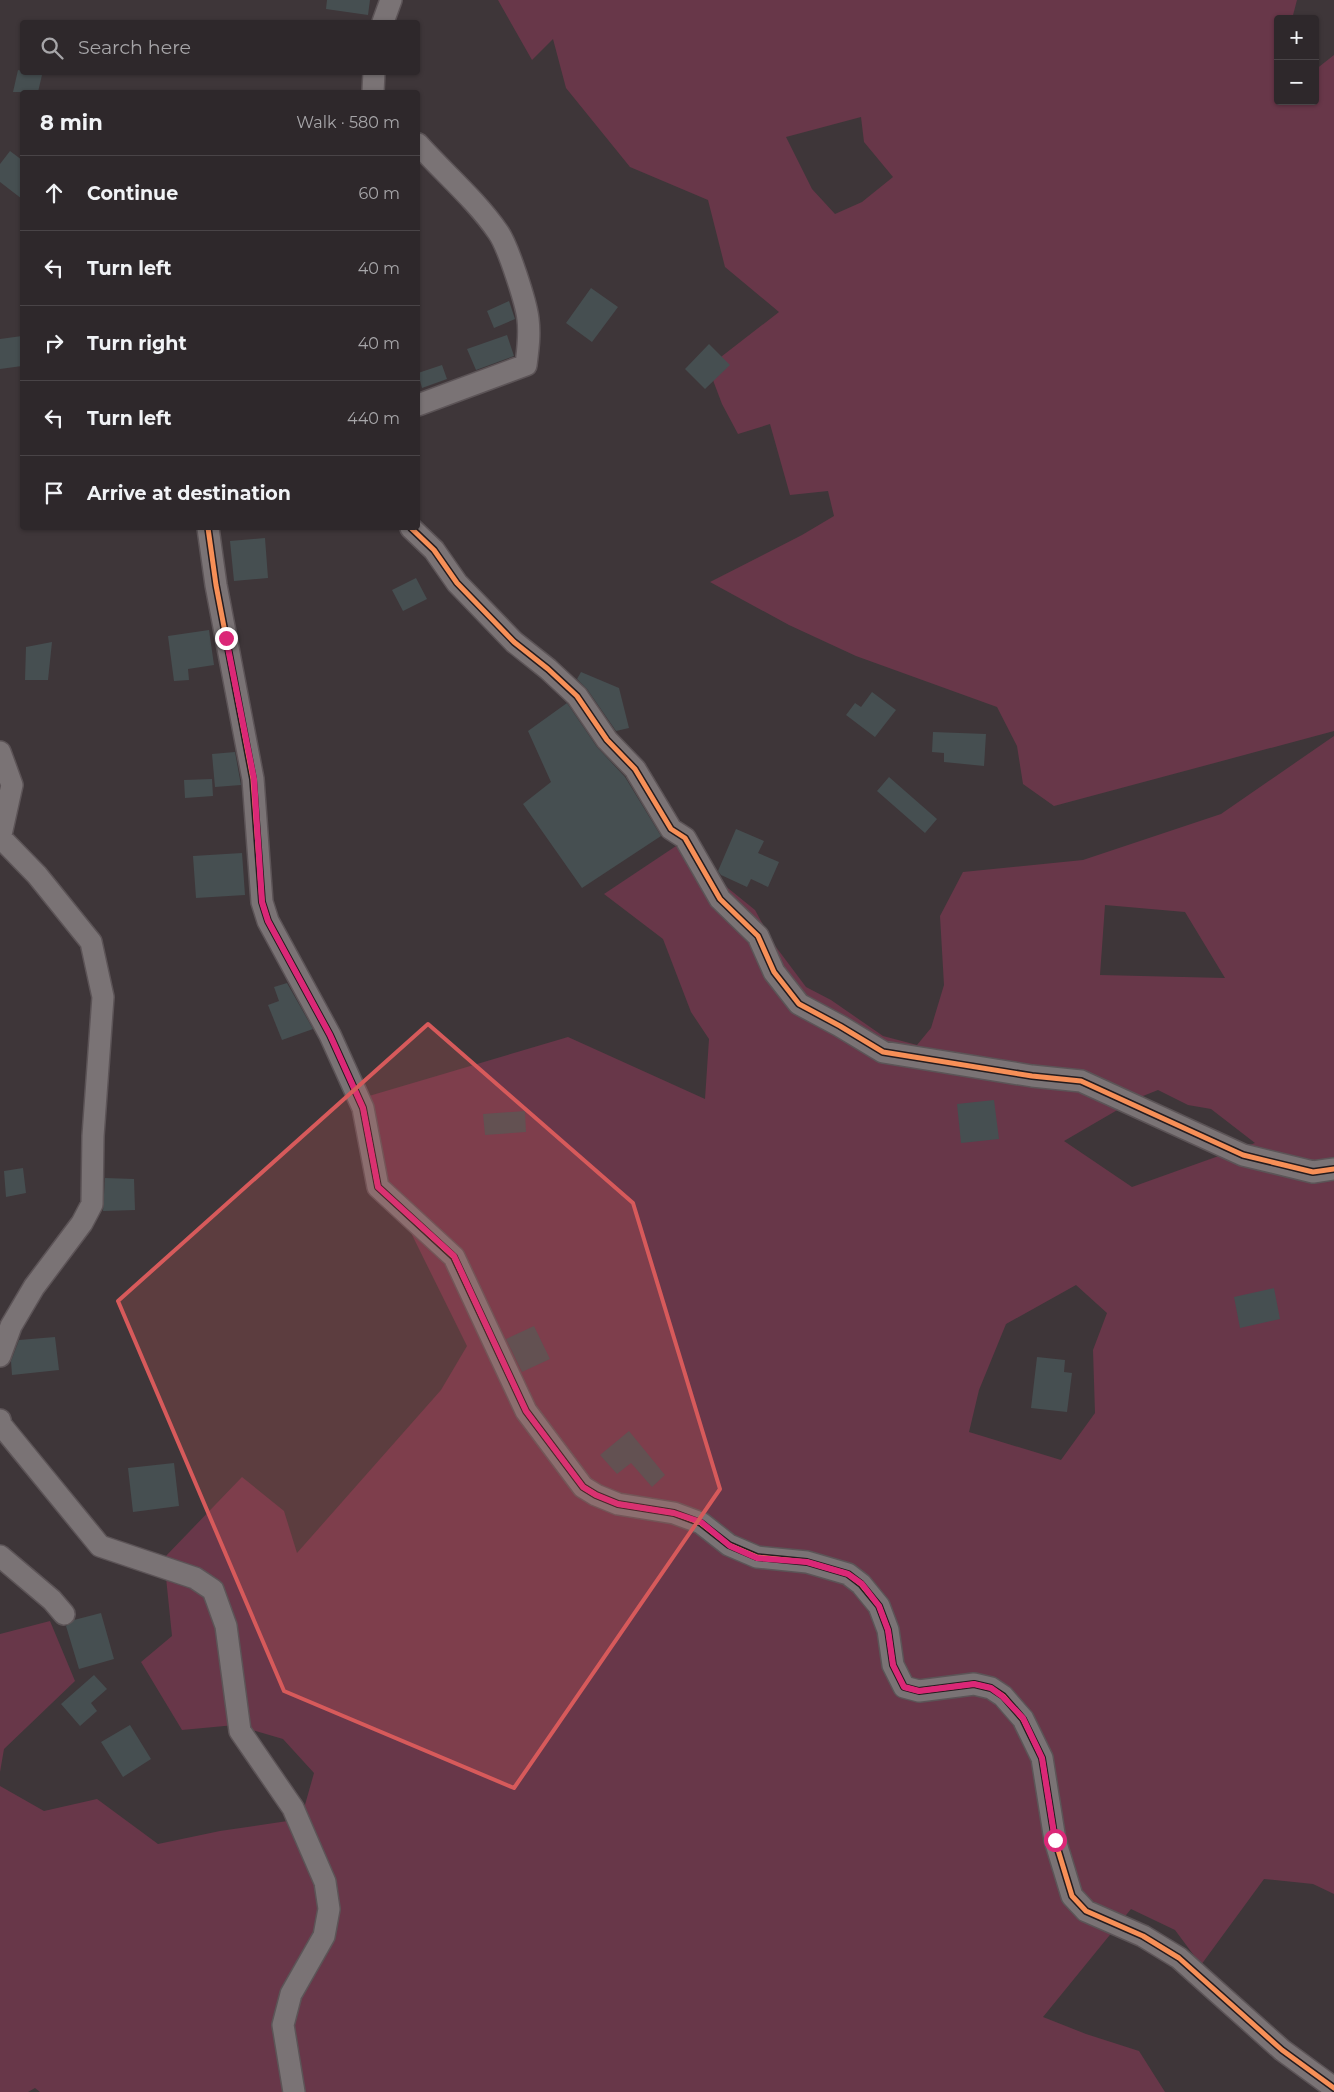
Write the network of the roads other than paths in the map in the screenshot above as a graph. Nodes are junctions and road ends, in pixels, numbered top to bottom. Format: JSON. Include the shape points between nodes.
{"nodes":[{"id":1,"x":391,"y":0,"type":"edge"},
{"id":2,"x":384,"y":20,"type":"edge"},
{"id":3,"x":374,"y":75,"type":"edge"},
{"id":4,"x":373,"y":90,"type":"edge"},
{"id":5,"x":420,"y":146,"type":"edge"},
{"id":6,"x":420,"y":404,"type":"edge"},
{"id":7,"x":208,"y":530,"type":"edge"},
{"id":8,"x":413,"y":530,"type":"edge"},
{"id":9,"x":0,"y":752,"type":"edge"},
{"id":10,"x":0,"y":839,"type":"edge"},
{"id":11,"x":1334,"y":1169,"type":"edge"},
{"id":12,"x":0,"y":1356,"type":"edge"},
{"id":13,"x":0,"y":1424,"type":"edge"},
{"id":14,"x":0,"y":1556,"type":"edge"},
{"id":15,"x":64,"y":1614,"type":"dead end"},
{"id":16,"x":1334,"y":2088,"type":"edge"},
{"id":17,"x":294,"y":2092,"type":"edge"}],
"edges":[{"from":1,"to":2,"type":"street"},
{"from":3,"to":4,"type":"street"},
{"from":5,"to":6,"type":"street","via":[[500,234],[528,317],[529,343],[526,365]]},
{"from":7,"to":16,"type":"street","via":[[254,779],[262,902],[268,921],[330,1035],[363,1108],[378,1187],[454,1256],[526,1411],[583,1487],[596,1495],[618,1504],[674,1513],[701,1522],[730,1546],[757,1558],[807,1562],[848,1574],[862,1584],[879,1606],[888,1630],[893,1665],[904,1687],[919,1691],[974,1684],[991,1688],[1002,1696],[1023,1718],[1042,1758],[1055,1840],[1072,1896],[1086,1911],[1143,1936],[1179,1958],[1282,2050]]},
{"from":8,"to":11,"type":"street","via":[[434,550],[457,583],[514,642],[577,696],[607,740],[635,768],[671,829],[685,838],[720,899],[758,936],[774,972],[799,1004],[883,1052],[1081,1081],[1243,1155],[1313,1172]]},
{"from":9,"to":10,"type":"street","via":[[12,785]]},
{"from":10,"to":12,"type":"street","via":[[37,875],[91,942],[103,997],[93,1136],[92,1204],[10,1326]]},
{"from":13,"to":17,"type":"street","via":[[100,1546],[195,1578],[213,1590],[226,1626],[240,1731],[293,1808],[325,1882],[329,1909],[324,1936],[291,1994],[284,2025]]},
{"from":14,"to":15,"type":"street"}]}
